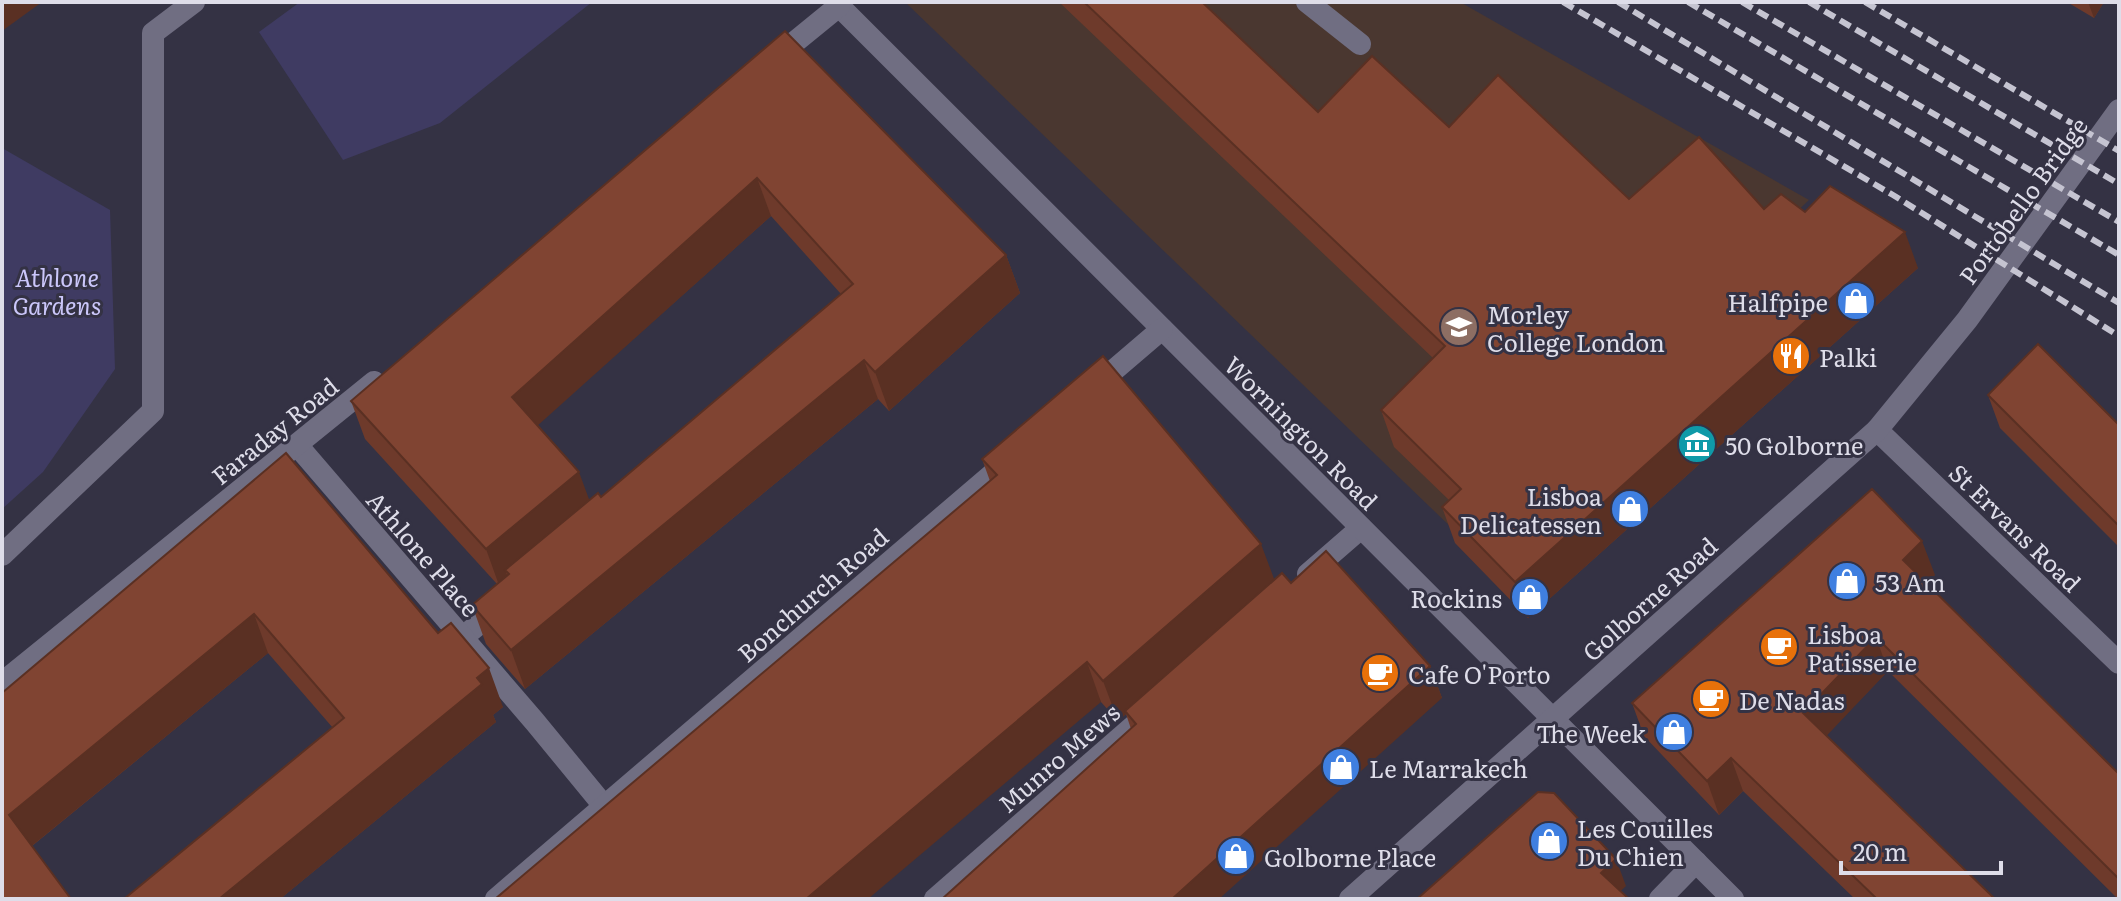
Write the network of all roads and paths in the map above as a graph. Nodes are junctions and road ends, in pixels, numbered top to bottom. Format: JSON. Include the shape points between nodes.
{"nodes":[{"id":1,"x":194,"y":2,"type":"edge"},
{"id":2,"x":1307,"y":2,"type":"edge"},
{"id":3,"x":837,"y":4,"type":"edge"},
{"id":4,"x":1360,"y":44,"type":"dead end"},
{"id":5,"x":753,"y":76,"type":"edge"},
{"id":6,"x":2119,"y":110,"type":"edge"},
{"id":7,"x":1967,"y":320,"type":"joint"},
{"id":8,"x":1162,"y":329,"type":"junction"},
{"id":9,"x":396,"y":365,"type":"edge"},
{"id":10,"x":1077,"y":401,"type":"edge"},
{"id":11,"x":1877,"y":430,"type":"junction"},
{"id":12,"x":1028,"y":443,"type":"edge"},
{"id":13,"x":297,"y":445,"type":"junction"},
{"id":14,"x":1361,"y":528,"type":"junction"},
{"id":15,"x":2,"y":555,"type":"edge"},
{"id":16,"x":523,"y":587,"type":"edge"},
{"id":17,"x":1290,"y":590,"type":"edge"},
{"id":18,"x":463,"y":637,"type":"junction"},
{"id":19,"x":2119,"y":663,"type":"edge"},
{"id":20,"x":2,"y":683,"type":"edge"},
{"id":21,"x":1172,"y":693,"type":"edge"},
{"id":22,"x":1552,"y":719,"type":"junction"},
{"id":23,"x":604,"y":806,"type":"junction"},
{"id":24,"x":1696,"y":862,"type":"junction"},
{"id":25,"x":496,"y":899,"type":"edge"},
{"id":26,"x":935,"y":899,"type":"edge"},
{"id":27,"x":1350,"y":899,"type":"edge"},
{"id":28,"x":1660,"y":899,"type":"edge"},
{"id":29,"x":1733,"y":899,"type":"edge"}],
"edges":[{"from":1,"to":15,"type":"street","via":[[153,33],[153,411]]},
{"from":2,"to":4,"type":"street"},
{"from":3,"to":5,"type":"street"},
{"from":3,"to":8,"type":"street","name":"Wornington Road"},
{"from":6,"to":7,"type":"street","name":"Portobello Bridge"},
{"from":7,"to":11,"type":"street","name":"Golborne Road"},
{"from":8,"to":10,"type":"street"},
{"from":8,"to":14,"type":"street","name":"Wornington Road"},
{"from":9,"to":13,"type":"street","name":"Faraday Road"},
{"from":11,"to":19,"type":"street","name":"St Ervans Road"},
{"from":11,"to":22,"type":"street","name":"Golborne Road"},
{"from":12,"to":23,"type":"street","name":"Bonchurch Road"},
{"from":13,"to":18,"type":"street","name":"Athlone Place"},
{"from":13,"to":20,"type":"street","name":"Faraday Road"},
{"from":14,"to":17,"type":"street"},
{"from":14,"to":22,"type":"street","name":"Wornington Road"},
{"from":16,"to":18,"type":"street"},
{"from":18,"to":23,"type":"street","name":"Athlone Place"},
{"from":21,"to":26,"type":"street","name":"Munro Mews"},
{"from":22,"to":24,"type":"street","name":"Wornington Road"},
{"from":22,"to":27,"type":"street","name":"Golborne Road"},
{"from":23,"to":25,"type":"street","name":"Bonchurch Road"},
{"from":24,"to":28,"type":"street"},
{"from":24,"to":29,"type":"street","name":"Wornington Road"}]}
